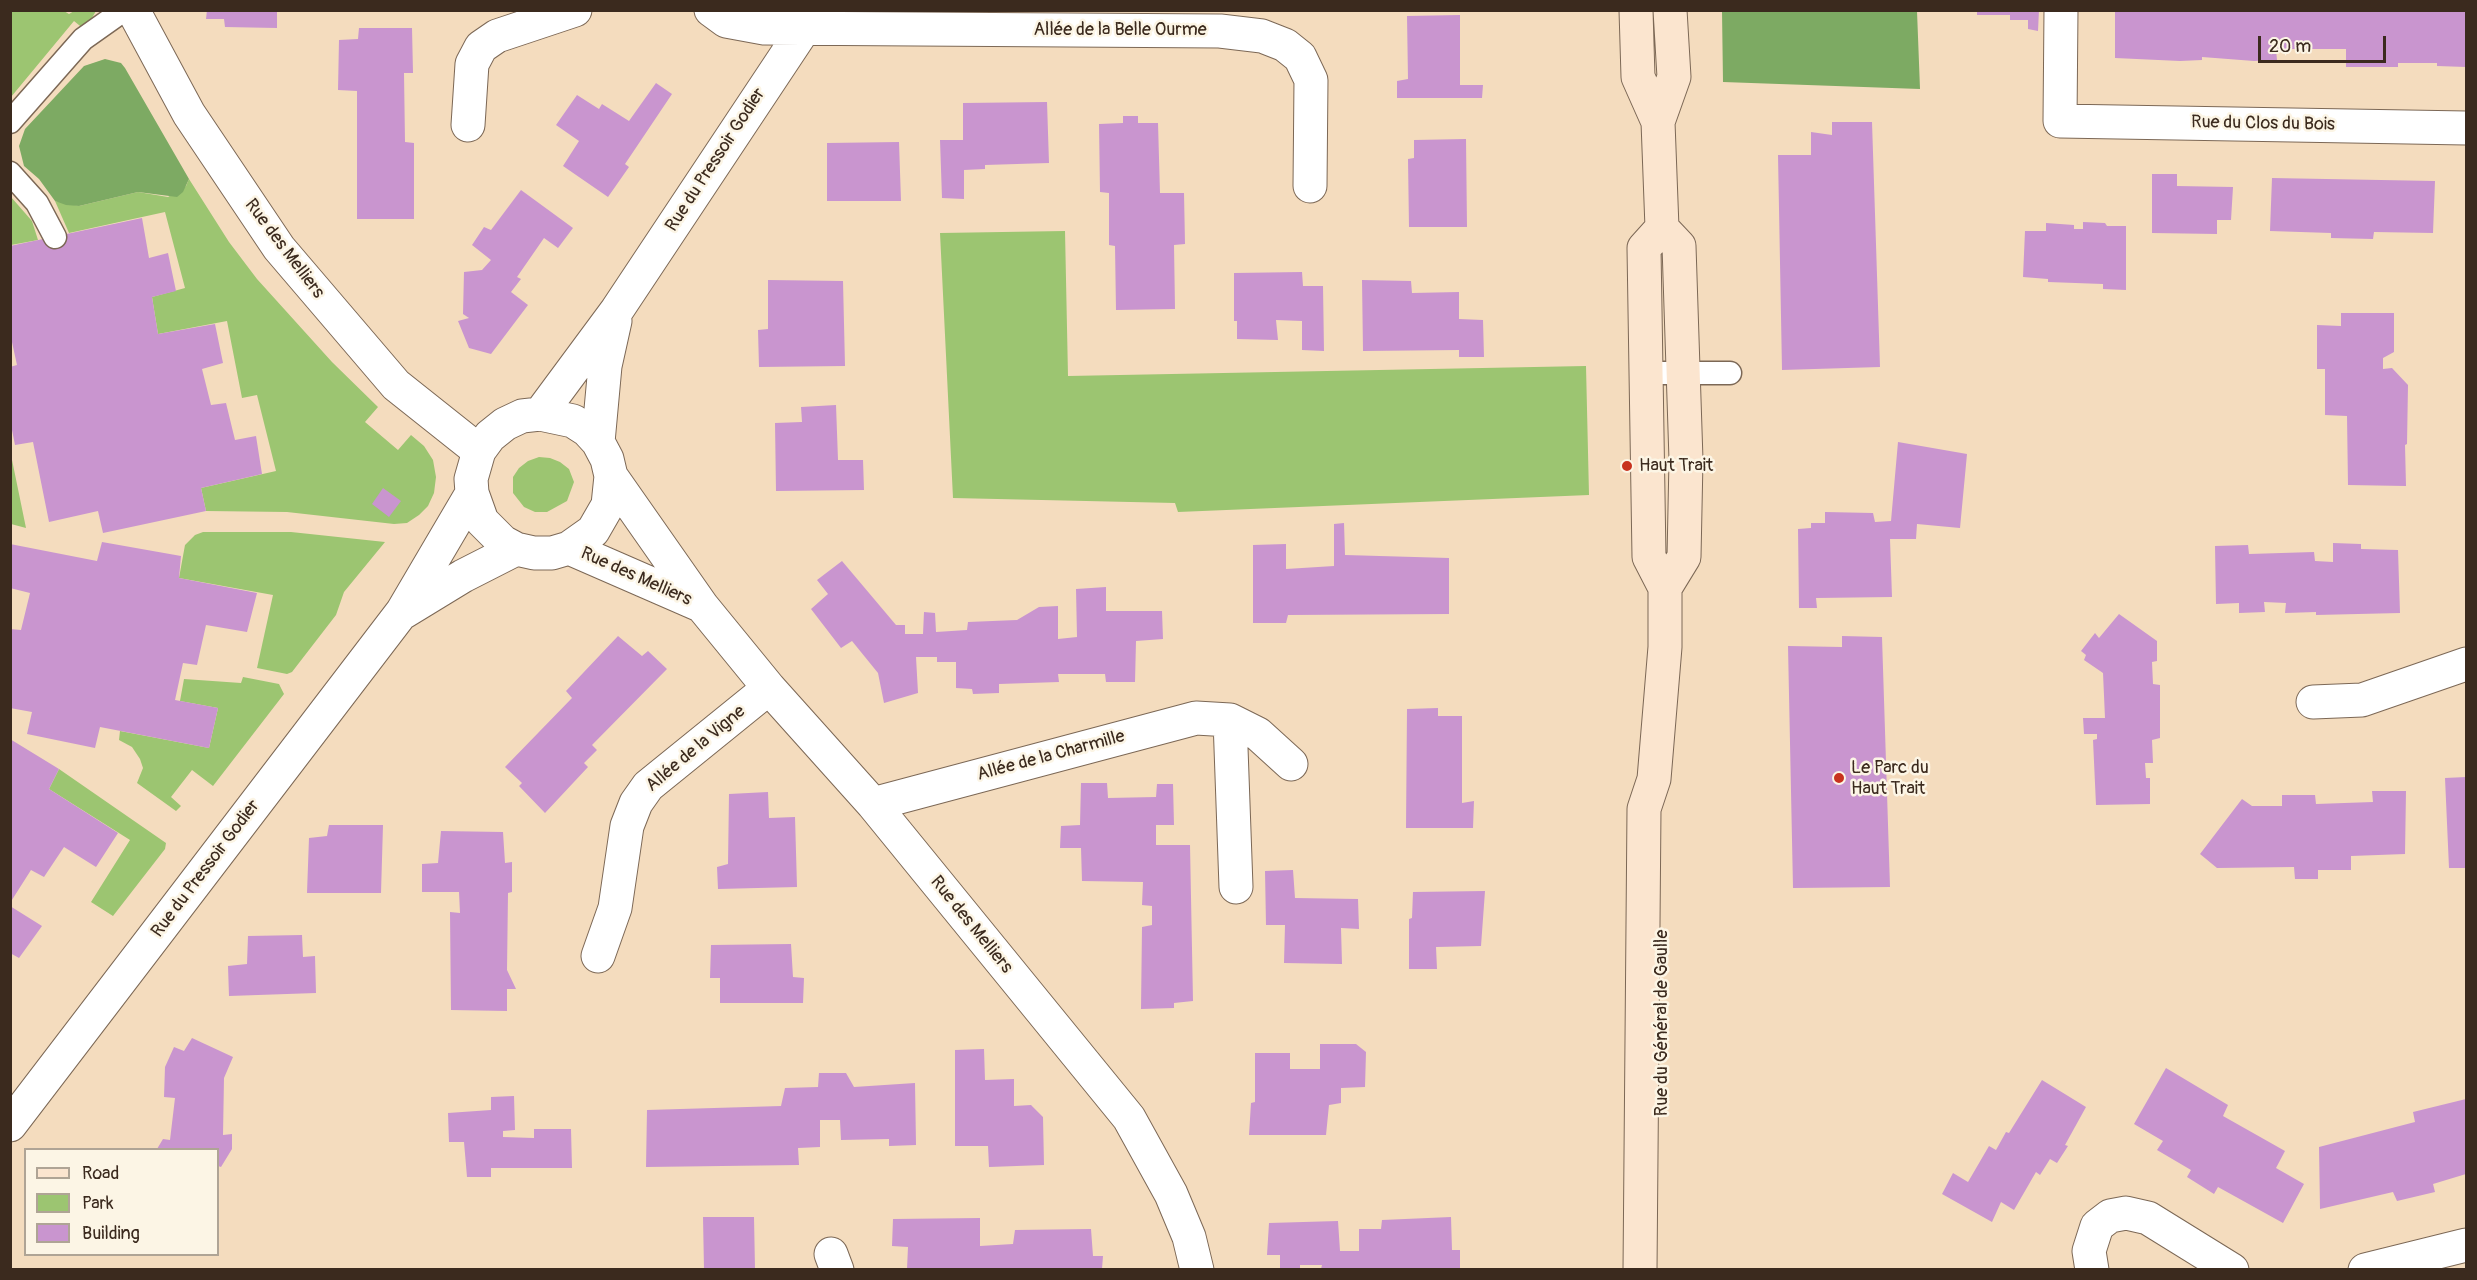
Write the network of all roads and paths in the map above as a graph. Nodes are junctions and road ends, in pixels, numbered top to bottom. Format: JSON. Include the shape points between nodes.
{"nodes":[{"id":1,"x":124,"y":10,"type":"edge"},
{"id":2,"x":133,"y":10,"type":"edge"},
{"id":3,"x":575,"y":10,"type":"edge"},
{"id":4,"x":711,"y":10,"type":"edge"},
{"id":5,"x":1636,"y":10,"type":"edge"},
{"id":6,"x":1670,"y":10,"type":"edge"},
{"id":7,"x":2061,"y":10,"type":"edge"},
{"id":8,"x":809,"y":20,"type":"edge"},
{"id":9,"x":10,"y":122,"type":"edge"},
{"id":10,"x":1658,"y":122,"type":"junction"},
{"id":11,"x":468,"y":126,"type":"dead end"},
{"id":12,"x":2466,"y":128,"type":"edge"},
{"id":13,"x":10,"y":173,"type":"edge"},
{"id":14,"x":1310,"y":186,"type":"dead end"},
{"id":15,"x":1662,"y":228,"type":"junction"},
{"id":16,"x":55,"y":237,"type":"dead end"},
{"id":17,"x":617,"y":310,"type":"junction"},
{"id":18,"x":1647,"y":373,"type":"junction"},
{"id":19,"x":1730,"y":373,"type":"dead end"},
{"id":20,"x":1684,"y":374,"type":"junction"},
{"id":21,"x":540,"y":414,"type":"junction"},
{"id":22,"x":598,"y":442,"type":"junction"},
{"id":23,"x":479,"y":452,"type":"junction"},
{"id":24,"x":611,"y":476,"type":"junction"},
{"id":25,"x":472,"y":493,"type":"junction"},
{"id":26,"x":569,"y":548,"type":"junction"},
{"id":27,"x":516,"y":549,"type":"junction"},
{"id":28,"x":1665,"y":588,"type":"junction"},
{"id":29,"x":702,"y":606,"type":"junction"},
{"id":30,"x":402,"y":612,"type":"junction"},
{"id":31,"x":2466,"y":664,"type":"edge"},
{"id":32,"x":769,"y":688,"type":"junction"},
{"id":33,"x":2313,"y":702,"type":"dead end"},
{"id":34,"x":1230,"y":720,"type":"junction"},
{"id":35,"x":1291,"y":764,"type":"dead end"},
{"id":36,"x":1654,"y":779,"type":"junction"},
{"id":37,"x":873,"y":804,"type":"junction"},
{"id":38,"x":1236,"y":887,"type":"dead end"},
{"id":39,"x":598,"y":956,"type":"dead end"},
{"id":40,"x":10,"y":1125,"type":"edge"},
{"id":41,"x":2466,"y":1245,"type":"edge"},
{"id":42,"x":1197,"y":1269,"type":"edge"},
{"id":43,"x":1640,"y":1269,"type":"edge"},
{"id":44,"x":1659,"y":1269,"type":"edge"},
{"id":45,"x":2092,"y":1269,"type":"edge"},
{"id":46,"x":2232,"y":1269,"type":"edge"},
{"id":47,"x":2365,"y":1269,"type":"edge"}],
"edges":[{"from":1,"to":9,"type":"lane","via":[[83,39]]},
{"from":2,"to":23,"type":"street","name":"Rue des Melliers","via":[[189,114],[279,248],[396,385]]},
{"from":3,"to":11,"type":"street","via":[[497,36],[481,47],[471,64]]},
{"from":4,"to":8,"type":"street","name":"Allée de la Belle Ourme","via":[[726,21],[764,28]]},
{"from":5,"to":10,"type":"main road","via":[[1638,77]]},
{"from":6,"to":10,"type":"main road","via":[[1674,77]]},
{"from":7,"to":12,"type":"street","name":"Rue du Clos du Bois","via":[[2060,121]]},
{"from":8,"to":14,"type":"street","name":"Allée de la Belle Ourme","via":[[1220,31],[1262,36],[1285,45],[1300,57],[1311,80]]},
{"from":8,"to":17,"type":"street","name":"Rue du Pressoir Godier"},
{"from":10,"to":15,"type":"main road"},
{"from":13,"to":16,"type":"lane","via":[[37,203]]},
{"from":15,"to":18,"type":"main road","name":"Rue du Général de Gaulle","via":[[1644,248]]},
{"from":15,"to":20,"type":"main road","via":[[1679,246]]},
{"from":17,"to":21,"type":"street","name":"Rue du Pressoir Godier"},
{"from":17,"to":22,"type":"street","name":"Rue du Pressoir Godier","via":[[605,366]]},
{"from":18,"to":20,"type":"lane"},
{"from":18,"to":28,"type":"main road","name":"Rue du Général de Gaulle","via":[[1649,557]]},
{"from":19,"to":20,"type":"lane"},
{"from":20,"to":28,"type":"main road","via":[[1684,557]]},
{"from":21,"to":22,"type":"street","via":[[573,421]]},
{"from":21,"to":23,"type":"street","via":[[522,416],[505,424]]},
{"from":22,"to":24,"type":"street"},
{"from":23,"to":25,"type":"street","via":[[471,479]]},
{"from":24,"to":26,"type":"street","via":[[608,506],[602,519],[593,531]]},
{"from":24,"to":29,"type":"street","name":"Rue des Melliers"},
{"from":25,"to":27,"type":"street","via":[[487,527]]},
{"from":25,"to":30,"type":"street","name":"Rue du Pressoir Godier"},
{"from":26,"to":27,"type":"street","via":[[543,553]]},
{"from":26,"to":29,"type":"street","name":"Rue des Melliers"},
{"from":27,"to":30,"type":"street","name":"Rue du Pressoir Godier"},
{"from":28,"to":36,"type":"main road","name":"Rue du Général de Gaulle","via":[[1665,648]]},
{"from":29,"to":32,"type":"street","name":"Rue des Melliers"},
{"from":30,"to":40,"type":"street","name":"Rue du Pressoir Godier"},
{"from":31,"to":33,"type":"street","via":[[2362,700]]},
{"from":32,"to":37,"type":"street","name":"Rue des Melliers"},
{"from":32,"to":39,"type":"street","name":"Allée de la Vigne","via":[[648,786],[636,803],[627,826],[615,908]]},
{"from":34,"to":35,"type":"street","name":"Allée de la Charmille","via":[[1258,734]]},
{"from":34,"to":37,"type":"street","name":"Allée de la Charmille","via":[[1197,718]]},
{"from":34,"to":38,"type":"street"},
{"from":36,"to":43,"type":"main road","name":"Rue du Général de Gaulle","via":[[1644,809]]},
{"from":36,"to":44,"type":"main road","name":"Rue du Général de Gaulle","via":[[1664,810]]},
{"from":37,"to":42,"type":"street","name":"Rue des Melliers","via":[[1129,1118],[1171,1194]]},
{"from":41,"to":47,"type":"street"},
{"from":45,"to":46,"type":"street","via":[[2090,1240],[2097,1226],[2110,1216],[2126,1214],[2148,1218]]}]}
